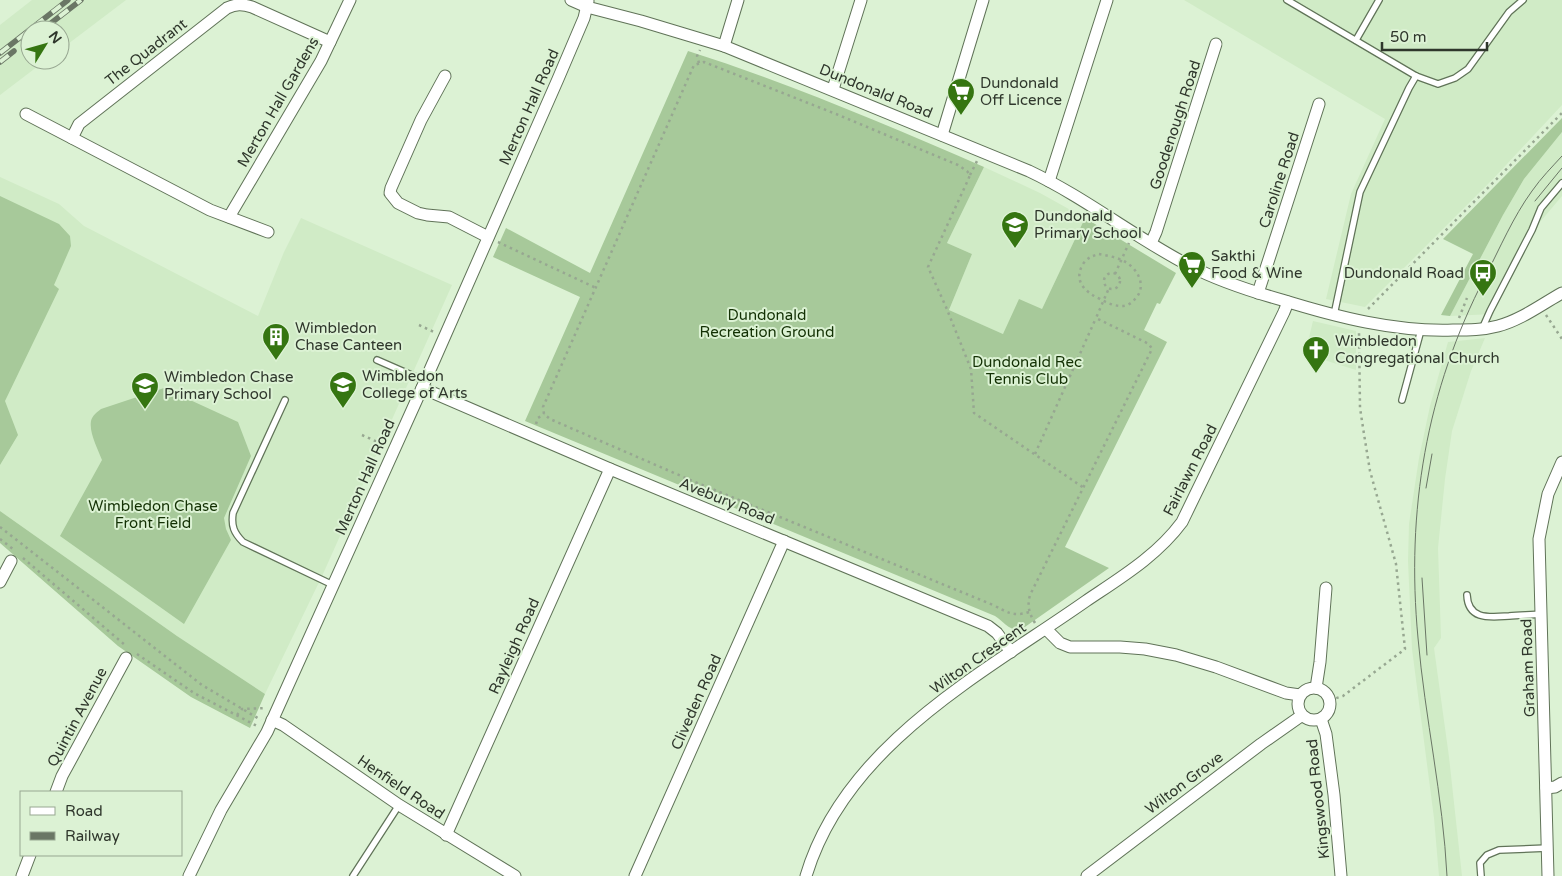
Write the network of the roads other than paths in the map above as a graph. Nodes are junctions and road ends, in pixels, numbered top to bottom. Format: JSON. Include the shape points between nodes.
{"nodes":[{"id":1,"x":350,"y":0,"type":"edge"},
{"id":2,"x":571,"y":0,"type":"edge"},
{"id":3,"x":738,"y":0,"type":"edge"},
{"id":4,"x":861,"y":0,"type":"edge"},
{"id":5,"x":983,"y":0,"type":"edge"},
{"id":6,"x":1107,"y":0,"type":"edge"},
{"id":7,"x":1287,"y":0,"type":"edge"},
{"id":8,"x":1523,"y":0,"type":"edge"},
{"id":9,"x":1376,"y":1,"type":"edge"},
{"id":10,"x":587,"y":4,"type":"edge"},
{"id":11,"x":1356,"y":40,"type":"junction"},
{"id":12,"x":330,"y":42,"type":"junction"},
{"id":13,"x":1216,"y":44,"type":"dead end"},
{"id":14,"x":724,"y":46,"type":"junction"},
{"id":15,"x":445,"y":76,"type":"dead end"},
{"id":16,"x":1416,"y":76,"type":"junction"},
{"id":17,"x":832,"y":89,"type":"junction"},
{"id":18,"x":1319,"y":104,"type":"dead end"},
{"id":19,"x":26,"y":114,"type":"dead end"},
{"id":20,"x":942,"y":135,"type":"junction"},
{"id":21,"x":72,"y":138,"type":"junction"},
{"id":22,"x":1049,"y":181,"type":"junction"},
{"id":23,"x":1562,"y":183,"type":"edge"},
{"id":24,"x":229,"y":217,"type":"junction"},
{"id":25,"x":268,"y":232,"type":"dead end"},
{"id":26,"x":488,"y":237,"type":"junction"},
{"id":27,"x":1151,"y":243,"type":"junction"},
{"id":28,"x":1258,"y":293,"type":"junction"},
{"id":29,"x":1562,"y":293,"type":"edge"},
{"id":30,"x":1288,"y":302,"type":"junction"},
{"id":31,"x":1334,"y":315,"type":"junction"},
{"id":32,"x":1482,"y":329,"type":"junction"},
{"id":33,"x":1421,"y":330,"type":"junction"},
{"id":34,"x":377,"y":360,"type":"dead end"},
{"id":35,"x":424,"y":384,"type":"junction"},
{"id":36,"x":285,"y":400,"type":"dead end"},
{"id":37,"x":1402,"y":400,"type":"dead end"},
{"id":38,"x":1562,"y":462,"type":"edge"},
{"id":39,"x":610,"y":469,"type":"junction"},
{"id":40,"x":784,"y":541,"type":"junction"},
{"id":41,"x":11,"y":561,"type":"dead end"},
{"id":42,"x":0,"y":582,"type":"edge"},
{"id":43,"x":333,"y":585,"type":"junction"},
{"id":44,"x":1326,"y":588,"type":"dead end"},
{"id":45,"x":1467,"y":595,"type":"dead end"},
{"id":46,"x":1542,"y":614,"type":"junction"},
{"id":47,"x":1044,"y":631,"type":"junction"},
{"id":48,"x":1011,"y":652,"type":"junction"},
{"id":49,"x":126,"y":658,"type":"dead end"},
{"id":50,"x":1316,"y":688,"type":"junction"},
{"id":51,"x":1300,"y":696,"type":"junction"},
{"id":52,"x":1301,"y":716,"type":"junction"},
{"id":53,"x":1321,"y":719,"type":"junction"},
{"id":54,"x":272,"y":720,"type":"junction"},
{"id":55,"x":1562,"y":783,"type":"edge"},
{"id":56,"x":1546,"y":788,"type":"junction"},
{"id":57,"x":56,"y":791,"type":"edge"},
{"id":58,"x":399,"y":805,"type":"junction"},
{"id":59,"x":446,"y":835,"type":"junction"},
{"id":60,"x":1548,"y":848,"type":"junction"},
{"id":61,"x":30,"y":856,"type":"edge"},
{"id":62,"x":22,"y":876,"type":"edge"},
{"id":63,"x":189,"y":876,"type":"edge"},
{"id":64,"x":354,"y":876,"type":"edge"},
{"id":65,"x":514,"y":876,"type":"edge"},
{"id":66,"x":635,"y":876,"type":"edge"},
{"id":67,"x":806,"y":876,"type":"edge"},
{"id":68,"x":1086,"y":876,"type":"edge"},
{"id":69,"x":1341,"y":876,"type":"edge"},
{"id":70,"x":1481,"y":876,"type":"edge"},
{"id":71,"x":1548,"y":876,"type":"edge"}],
"edges":[{"from":1,"to":12,"type":"street","name":"Merton Hall Gardens"},
{"from":2,"to":10,"type":"street","name":"Dundonald Road"},
{"from":3,"to":14,"type":"street"},
{"from":4,"to":17,"type":"street"},
{"from":5,"to":20,"type":"street"},
{"from":6,"to":22,"type":"street"},
{"from":7,"to":11,"type":"lane"},
{"from":8,"to":16,"type":"lane","via":[[1509,12],[1468,69],[1438,84]]},
{"from":9,"to":11,"type":"lane"},
{"from":10,"to":14,"type":"street","name":"Dundonald Road"},
{"from":10,"to":26,"type":"street","name":"Merton Hall Road","via":[[578,34]]},
{"from":11,"to":16,"type":"lane"},
{"from":12,"to":21,"type":"street","name":"The Quadrant","via":[[252,7],[235,4],[79,124]]},
{"from":12,"to":24,"type":"street","name":"Merton Hall Gardens"},
{"from":13,"to":27,"type":"street","name":"Goodenough Road"},
{"from":14,"to":17,"type":"street","name":"Dundonald Road"},
{"from":15,"to":26,"type":"street","via":[[421,120],[390,193],[398,203],[418,213],[449,217]]},
{"from":16,"to":31,"type":"lane","via":[[1360,192]]},
{"from":17,"to":20,"type":"street","name":"Dundonald Road"},
{"from":18,"to":28,"type":"street","name":"Caroline Road"},
{"from":19,"to":21,"type":"street"},
{"from":20,"to":22,"type":"street","name":"Dundonald Road"},
{"from":21,"to":24,"type":"street"},
{"from":22,"to":27,"type":"street","name":"Dundonald Road"},
{"from":23,"to":32,"type":"lane","via":[[1541,208]]},
{"from":24,"to":25,"type":"street"},
{"from":26,"to":35,"type":"street","name":"Merton Hall Road"},
{"from":27,"to":28,"type":"street","name":"Dundonald Road","via":[[1208,274]]},
{"from":28,"to":30,"type":"street","name":"Dundonald Road"},
{"from":29,"to":32,"type":"street","name":"Dundonald Road","via":[[1509,323]]},
{"from":30,"to":31,"type":"street","name":"Dundonald Road"},
{"from":30,"to":47,"type":"street","name":"Fairlawn Road","via":[[1182,522],[1171,538]]},
{"from":31,"to":33,"type":"street","name":"Dundonald Road"},
{"from":32,"to":33,"type":"street","name":"Dundonald Road"},
{"from":33,"to":37,"type":"lane"},
{"from":34,"to":35,"type":"lane"},
{"from":35,"to":39,"type":"street","name":"Avebury Road"},
{"from":35,"to":43,"type":"street","name":"Merton Hall Road"},
{"from":36,"to":43,"type":"lane","via":[[233,513],[233,528],[244,542]]},
{"from":38,"to":46,"type":"street","name":"Graham Road","via":[[1548,494],[1539,539]]},
{"from":39,"to":40,"type":"street","name":"Avebury Road"},
{"from":39,"to":59,"type":"street","name":"Rayleigh Road"},
{"from":40,"to":48,"type":"street","name":"Avebury Road","via":[[988,626],[998,633]]},
{"from":40,"to":66,"type":"street","name":"Cliveden Road"},
{"from":41,"to":42,"type":"street"},
{"from":43,"to":54,"type":"street","name":"Merton Hall Road"},
{"from":44,"to":50,"type":"street"},
{"from":45,"to":46,"type":"lane","via":[[1467,603],[1475,614],[1484,618]]},
{"from":46,"to":56,"type":"street","name":"Graham Road"},
{"from":47,"to":48,"type":"street","name":"Wilton Crescent"},
{"from":47,"to":51,"type":"street","name":"Wilton Crescent","via":[[1070,647],[1120,647],[1176,655]]},
{"from":48,"to":67,"type":"street","name":"Wilton Crescent","via":[[907,728],[864,773],[830,822]]},
{"from":49,"to":57,"type":"street","name":"Quintin Avenue"},
{"from":50,"to":51,"type":"street","via":[[1304,691]]},
{"from":50,"to":53,"type":"street","via":[[1327,694],[1330,700],[1327,715]]},
{"from":51,"to":52,"type":"street","via":[[1297,702]]},
{"from":52,"to":53,"type":"street","via":[[1307,720]]},
{"from":52,"to":68,"type":"street","name":"Wilton Grove"},
{"from":53,"to":69,"type":"street","name":"Kingswood Road","via":[[1334,795]]},
{"from":54,"to":58,"type":"street","name":"Henfield Road"},
{"from":54,"to":63,"type":"street","name":"Merton Hall Road","via":[[221,810]]},
{"from":55,"to":56,"type":"street"},
{"from":56,"to":60,"type":"street","name":"Graham Road"},
{"from":58,"to":59,"type":"street","name":"Henfield Road"},
{"from":58,"to":64,"type":"lane"},
{"from":59,"to":65,"type":"street","name":"Henfield Road"},
{"from":60,"to":70,"type":"lane","via":[[1499,850],[1487,855],[1480,863]]},
{"from":60,"to":71,"type":"street","name":"Graham Road"},
{"from":61,"to":62,"type":"street"}]}
